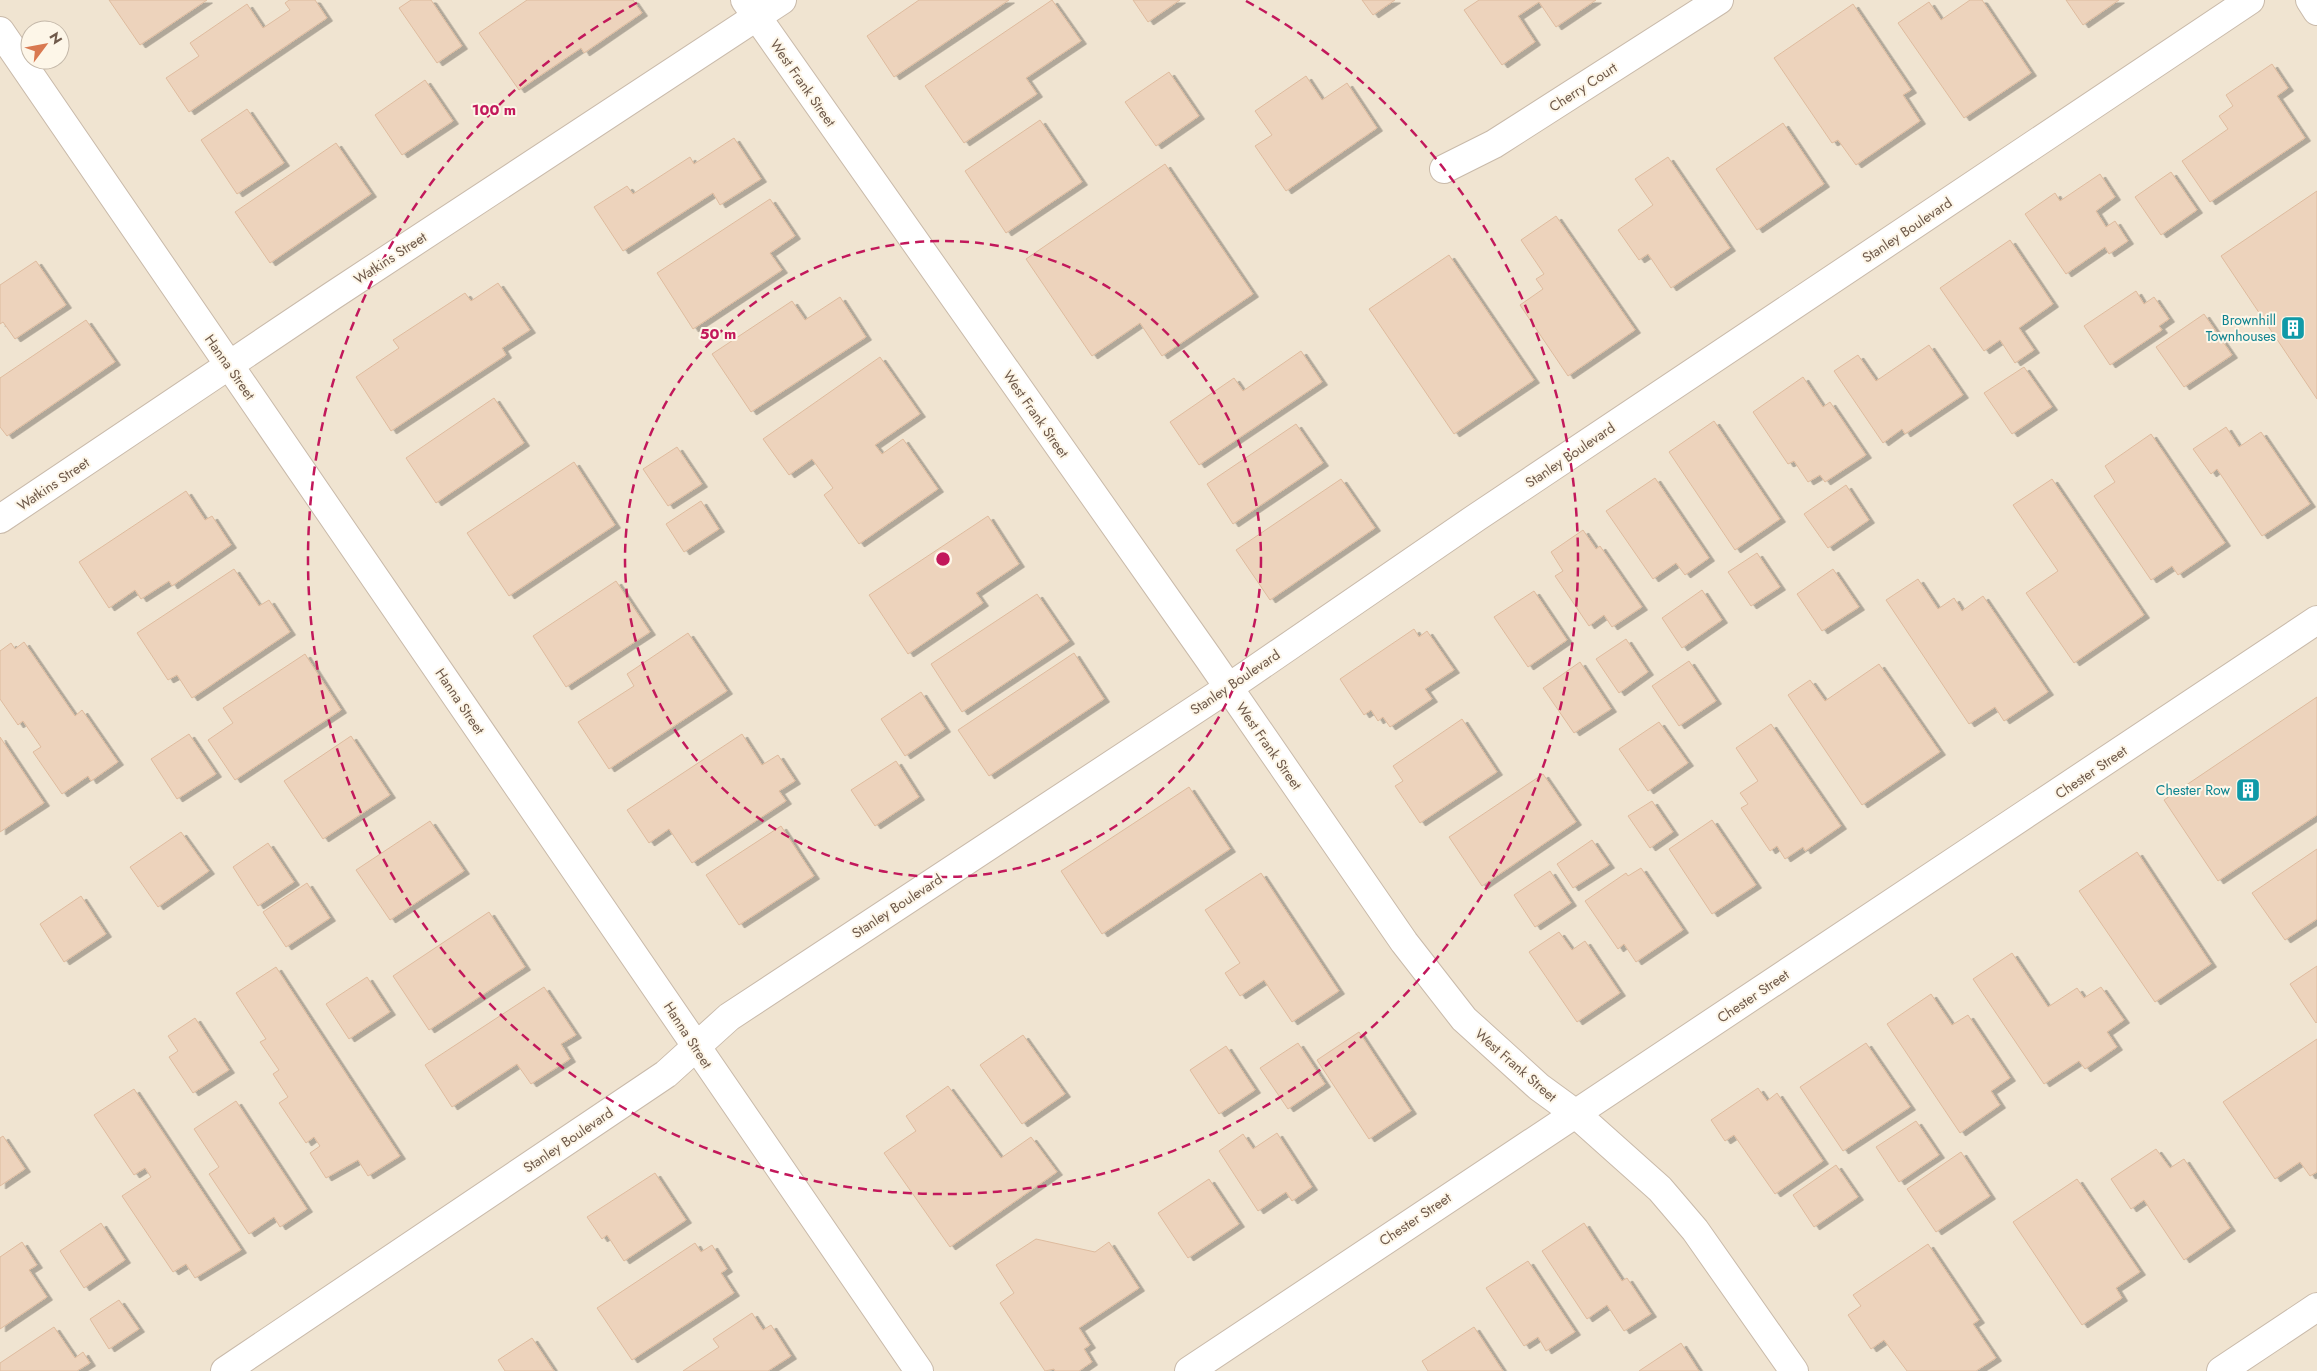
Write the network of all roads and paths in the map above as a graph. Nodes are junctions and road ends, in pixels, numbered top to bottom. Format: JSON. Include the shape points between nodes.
{"nodes":[{"id":1,"x":782,"y":0,"type":"edge"},
{"id":2,"x":1719,"y":0,"type":"edge"},
{"id":3,"x":2250,"y":0,"type":"edge"},
{"id":4,"x":2310,"y":0,"type":"edge"},
{"id":5,"x":751,"y":8,"type":"edge"},
{"id":6,"x":2317,"y":11,"type":"edge"},
{"id":7,"x":0,"y":31,"type":"edge"},
{"id":8,"x":1444,"y":169,"type":"dead end"},
{"id":9,"x":229,"y":367,"type":"junction"},
{"id":10,"x":0,"y":519,"type":"edge"},
{"id":11,"x":2317,"y":620,"type":"edge"},
{"id":12,"x":1228,"y":688,"type":"junction"},
{"id":13,"x":696,"y":1047,"type":"junction"},
{"id":14,"x":1576,"y":1114,"type":"junction"},
{"id":15,"x":2317,"y":1307,"type":"edge"},
{"id":16,"x":225,"y":1371,"type":"edge"},
{"id":17,"x":919,"y":1371,"type":"edge"},
{"id":18,"x":1189,"y":1371,"type":"edge"},
{"id":19,"x":1794,"y":1371,"type":"edge"},
{"id":20,"x":2222,"y":1371,"type":"edge"}],
"edges":[{"from":1,"to":5,"type":"street","name":"Watkins Street"},
{"from":2,"to":8,"type":"street","name":"Cherry Court","via":[[1494,144]]},
{"from":3,"to":12,"type":"street","name":"Stanley Boulevard","via":[[1477,517]]},
{"from":4,"to":6,"type":"street"},
{"from":5,"to":9,"type":"street","name":"Watkins Street"},
{"from":5,"to":12,"type":"street","name":"West Frank Street"},
{"from":7,"to":9,"type":"street","name":"Hanna Street"},
{"from":9,"to":10,"type":"street","name":"Watkins Street"},
{"from":9,"to":13,"type":"street","name":"Hanna Street"},
{"from":11,"to":14,"type":"street","name":"Chester Street"},
{"from":12,"to":13,"type":"street","name":"Stanley Boulevard","via":[[729,1018]]},
{"from":12,"to":14,"type":"street","name":"West Frank Street","via":[[1404,942],[1464,1019],[1538,1087]]},
{"from":13,"to":16,"type":"street","name":"Stanley Boulevard","via":[[666,1074]]},
{"from":13,"to":17,"type":"street","name":"Hanna Street"},
{"from":14,"to":18,"type":"street","name":"Chester Street"},
{"from":14,"to":19,"type":"street","name":"West Frank Street","via":[[1660,1188],[1696,1230]]},
{"from":15,"to":20,"type":"street"}]}
